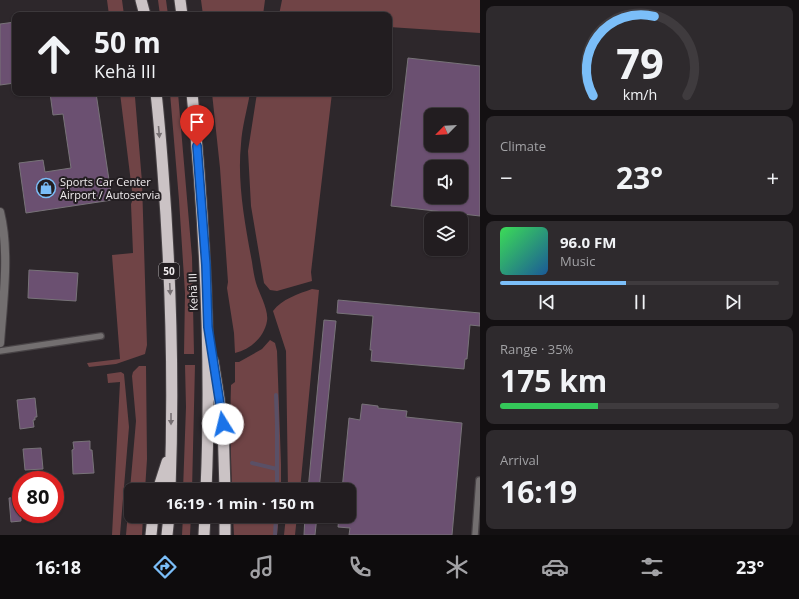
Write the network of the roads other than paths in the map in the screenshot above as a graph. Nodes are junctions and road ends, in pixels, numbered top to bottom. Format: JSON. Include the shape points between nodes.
{"nodes":[{"id":1,"x":142,"y":0,"type":"edge"},
{"id":2,"x":180,"y":0,"type":"edge"},
{"id":3,"x":145,"y":12,"type":"edge"},
{"id":4,"x":182,"y":12,"type":"edge"},
{"id":5,"x":156,"y":96,"type":"edge"},
{"id":6,"x":192,"y":96,"type":"edge"},
{"id":7,"x":0,"y":212,"type":"edge"},
{"id":8,"x":208,"y":327,"type":"junction"},
{"id":9,"x":101,"y":336,"type":"dead end"},
{"id":10,"x":0,"y":343,"type":"edge"},
{"id":11,"x":0,"y":351,"type":"edge"},
{"id":12,"x":171,"y":450,"type":"junction"},
{"id":13,"x":479,"y":480,"type":"edge"},
{"id":14,"x":160,"y":483,"type":"edge"},
{"id":15,"x":170,"y":483,"type":"edge"},
{"id":16,"x":206,"y":483,"type":"edge"},
{"id":17,"x":224,"y":483,"type":"edge"},
{"id":18,"x":152,"y":523,"type":"edge"},
{"id":19,"x":168,"y":523,"type":"edge"},
{"id":20,"x":205,"y":523,"type":"edge"},
{"id":21,"x":225,"y":523,"type":"edge"},
{"id":22,"x":151,"y":535,"type":"edge"},
{"id":23,"x":167,"y":535,"type":"edge"},
{"id":24,"x":204,"y":535,"type":"edge"},
{"id":25,"x":226,"y":535,"type":"edge"},
{"id":26,"x":475,"y":535,"type":"edge"}],
"edges":[{"from":1,"to":3,"type":"highway"},
{"from":2,"to":4,"type":"highway"},
{"from":5,"to":12,"type":"highway","name":"Kehä III","number":"50","one_way":true,"via":[[167,221],[171,316]]},
{"from":6,"to":8,"type":"highway","name":"Kehä III"},
{"from":7,"to":10,"type":"street","via":[[5,272]]},
{"from":8,"to":16,"type":"highway","name":"Kehä III"},
{"from":8,"to":17,"type":"highway","via":[[223,424]]},
{"from":9,"to":11,"type":"lane"},
{"from":12,"to":14,"type":"highway"},
{"from":12,"to":15,"type":"highway","name":"Kehä III","number":"50"},
{"from":13,"to":26,"type":"lane"},
{"from":18,"to":22,"type":"highway"},
{"from":19,"to":23,"type":"highway"},
{"from":20,"to":24,"type":"highway"},
{"from":21,"to":25,"type":"highway"}]}
